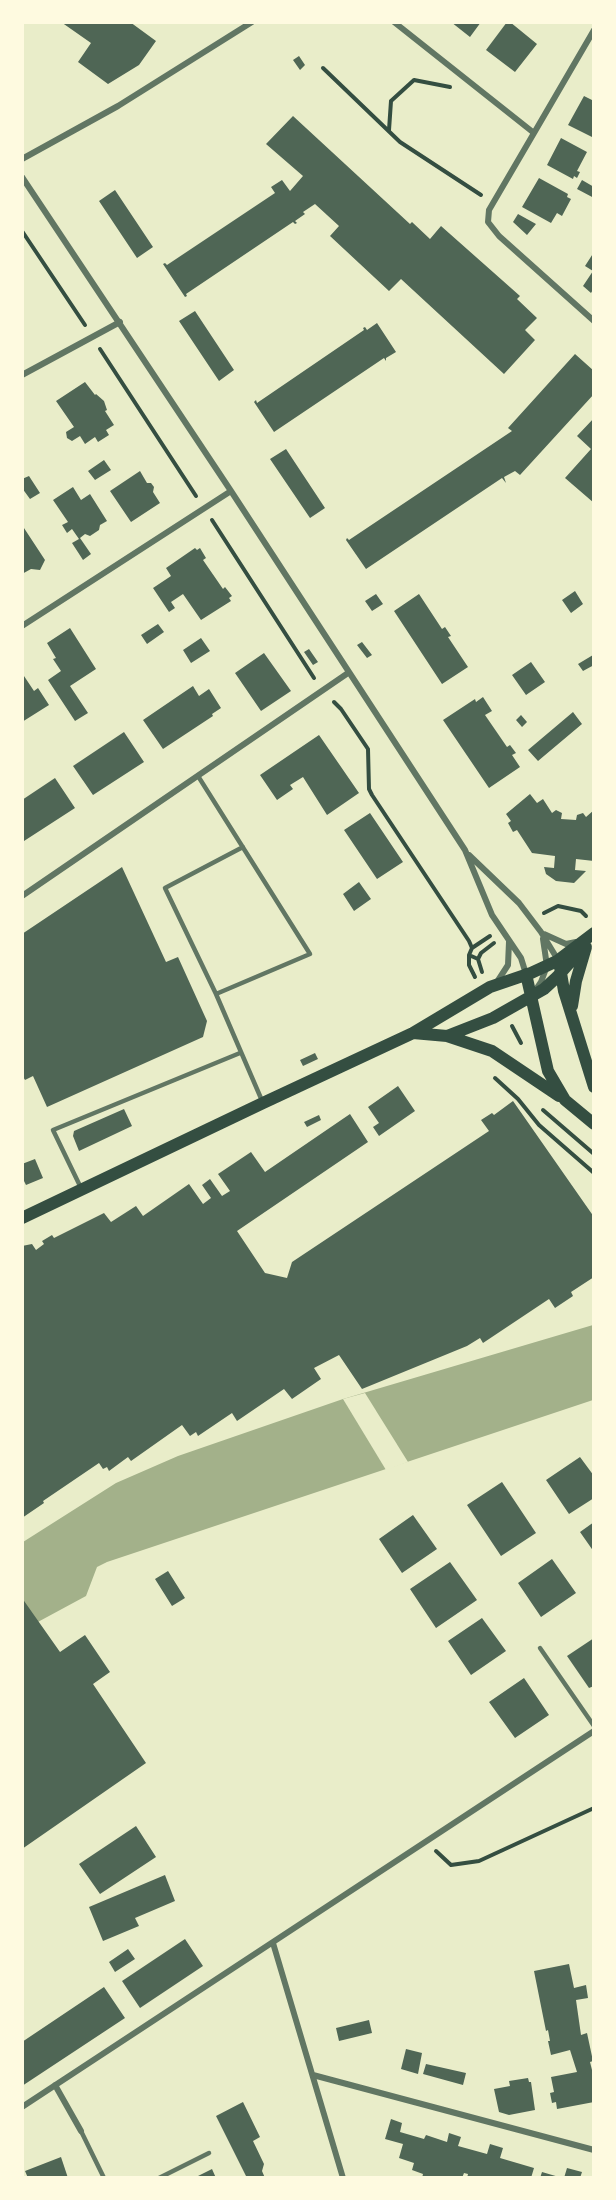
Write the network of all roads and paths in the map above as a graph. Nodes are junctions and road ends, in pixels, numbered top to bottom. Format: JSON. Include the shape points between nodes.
{"nodes":[{"id":1,"x":252,"y":22,"type":"edge"},
{"id":2,"x":394,"y":22,"type":"edge"},
{"id":3,"x":594,"y":30,"type":"edge"},
{"id":4,"x":323,"y":68,"type":"dead end"},
{"id":5,"x":462,"y":76,"type":"junction"},
{"id":6,"x":389,"y":131,"type":"junction"},
{"id":7,"x":534,"y":133,"type":"junction"},
{"id":8,"x":22,"y":159,"type":"edge"},
{"id":9,"x":22,"y":177,"type":"edge"},
{"id":10,"x":493,"y":203,"type":"junction"},
{"id":11,"x":22,"y":231,"type":"edge"},
{"id":12,"x":593,"y":320,"type":"edge"},
{"id":13,"x":120,"y":322,"type":"junction"},
{"id":14,"x":92,"y":337,"type":"junction"},
{"id":15,"x":22,"y":375,"type":"edge"},
{"id":16,"x":231,"y":491,"type":"junction"},
{"id":17,"x":204,"y":508,"type":"junction"},
{"id":18,"x":22,"y":626,"type":"edge"},
{"id":19,"x":348,"y":672,"type":"junction"},
{"id":20,"x":322,"y":691,"type":"junction"},
{"id":21,"x":198,"y":776,"type":"junction"},
{"id":22,"x":243,"y":847,"type":"junction"},
{"id":23,"x":465,"y":850,"type":"junction"},
{"id":24,"x":23,"y":896,"type":"edge"},
{"id":25,"x":558,"y":906,"type":"dead end"},
{"id":26,"x":587,"y":917,"type":"dead end"},
{"id":27,"x":541,"y":932,"type":"junction"},
{"id":28,"x":594,"y":933,"type":"edge"},
{"id":29,"x":508,"y":939,"type":"junction"},
{"id":30,"x":545,"y":974,"type":"junction"},
{"id":31,"x":486,"y":989,"type":"junction"},
{"id":32,"x":216,"y":994,"type":"junction"},
{"id":33,"x":531,"y":997,"type":"junction"},
{"id":34,"x":571,"y":1013,"type":"junction"},
{"id":35,"x":538,"y":1030,"type":"junction"},
{"id":36,"x":413,"y":1034,"type":"junction"},
{"id":37,"x":447,"y":1036,"type":"junction"},
{"id":38,"x":240,"y":1053,"type":"junction"},
{"id":39,"x":504,"y":1057,"type":"junction"},
{"id":40,"x":594,"y":1087,"type":"edge"},
{"id":41,"x":565,"y":1100,"type":"junction"},
{"id":42,"x":263,"y":1103,"type":"junction"},
{"id":43,"x":546,"y":1112,"type":"dead end"},
{"id":44,"x":594,"y":1124,"type":"edge"},
{"id":45,"x":594,"y":1154,"type":"edge"},
{"id":46,"x":594,"y":1173,"type":"edge"},
{"id":47,"x":82,"y":1190,"type":"junction"},
{"id":48,"x":22,"y":1218,"type":"edge"},
{"id":49,"x":540,"y":1648,"type":"dead end"},
{"id":50,"x":594,"y":1726,"type":"edge"},
{"id":51,"x":594,"y":1731,"type":"edge"},
{"id":52,"x":594,"y":1808,"type":"edge"},
{"id":53,"x":427,"y":1842,"type":"junction"},
{"id":54,"x":273,"y":1943,"type":"junction"},
{"id":55,"x":313,"y":2075,"type":"junction"},
{"id":56,"x":55,"y":2085,"type":"junction"},
{"id":57,"x":22,"y":2107,"type":"edge"},
{"id":58,"x":81,"y":2132,"type":"joint"},
{"id":59,"x":594,"y":2150,"type":"edge"},
{"id":60,"x":209,"y":2153,"type":"dead end"},
{"id":61,"x":104,"y":2178,"type":"edge"},
{"id":62,"x":159,"y":2178,"type":"edge"},
{"id":63,"x":343,"y":2178,"type":"edge"}],
"edges":[{"from":1,"to":8,"type":"street","via":[[118,106]]},
{"from":2,"to":5,"type":"street"},
{"from":3,"to":7,"type":"street"},
{"from":4,"to":6,"type":"path"},
{"from":5,"to":6,"type":"path","via":[[452,87],[414,80],[391,101]]},
{"from":5,"to":7,"type":"street"},
{"from":6,"to":10,"type":"path"},
{"from":7,"to":10,"type":"street"},
{"from":9,"to":13,"type":"street"},
{"from":10,"to":12,"type":"street","via":[[488,222],[499,236]]},
{"from":11,"to":14,"type":"path"},
{"from":13,"to":14,"type":"street"},
{"from":13,"to":16,"type":"street"},
{"from":14,"to":15,"type":"street"},
{"from":14,"to":17,"type":"path"},
{"from":16,"to":17,"type":"street"},
{"from":16,"to":19,"type":"street"},
{"from":17,"to":18,"type":"street"},
{"from":17,"to":20,"type":"path"},
{"from":19,"to":20,"type":"street"},
{"from":19,"to":23,"type":"street"},
{"from":20,"to":21,"type":"street"},
{"from":20,"to":31,"type":"path","via":[[341,709],[368,749],[369,789],[469,941],[469,965]]},
{"from":21,"to":22,"type":"lane"},
{"from":21,"to":24,"type":"street"},
{"from":22,"to":32,"type":"lane","via":[[165,888]]},
{"from":22,"to":32,"type":"lane","via":[[310,954]]},
{"from":23,"to":27,"type":"street","via":[[519,903]]},
{"from":23,"to":29,"type":"street","via":[[485,900]]},
{"from":25,"to":26,"type":"path","via":[[581,910]]},
{"from":27,"to":28,"type":"street","via":[[566,944]]},
{"from":27,"to":30,"type":"street"},
{"from":27,"to":30,"type":"street"},
{"from":28,"to":30,"type":"main road"},
{"from":28,"to":34,"type":"main road","via":[[579,972]]},
{"from":29,"to":30,"type":"street","via":[[521,958]]},
{"from":29,"to":31,"type":"street","via":[[508,965],[501,978]]},
{"from":30,"to":31,"type":"main road"},
{"from":30,"to":33,"type":"main road"},
{"from":30,"to":33,"type":"main road"},
{"from":30,"to":34,"type":"main road","via":[[564,991]]},
{"from":30,"to":35,"type":"main road"},
{"from":31,"to":36,"type":"main road"},
{"from":32,"to":38,"type":"lane"},
{"from":33,"to":35,"type":"main road"},
{"from":33,"to":37,"type":"main road","via":[[493,1018]]},
{"from":34,"to":40,"type":"main road"},
{"from":35,"to":41,"type":"main road","via":[[548,1071]]},
{"from":36,"to":37,"type":"main road"},
{"from":36,"to":42,"type":"main road"},
{"from":37,"to":39,"type":"main road"},
{"from":38,"to":42,"type":"lane"},
{"from":38,"to":47,"type":"lane","via":[[53,1130]]},
{"from":39,"to":41,"type":"main road"},
{"from":39,"to":46,"type":"path","via":[[492,1075],[518,1098],[539,1125]]},
{"from":41,"to":44,"type":"main road"},
{"from":42,"to":47,"type":"main road"},
{"from":43,"to":45,"type":"path"},
{"from":47,"to":48,"type":"main road"},
{"from":49,"to":50,"type":"lane"},
{"from":51,"to":53,"type":"street"},
{"from":52,"to":53,"type":"path","via":[[479,1861],[451,1865]]},
{"from":53,"to":54,"type":"street"},
{"from":54,"to":55,"type":"street"},
{"from":54,"to":56,"type":"street"},
{"from":55,"to":59,"type":"street"},
{"from":55,"to":63,"type":"street"},
{"from":56,"to":57,"type":"street"},
{"from":56,"to":58,"type":"street"},
{"from":58,"to":61,"type":"lane"},
{"from":60,"to":62,"type":"lane"}]}
